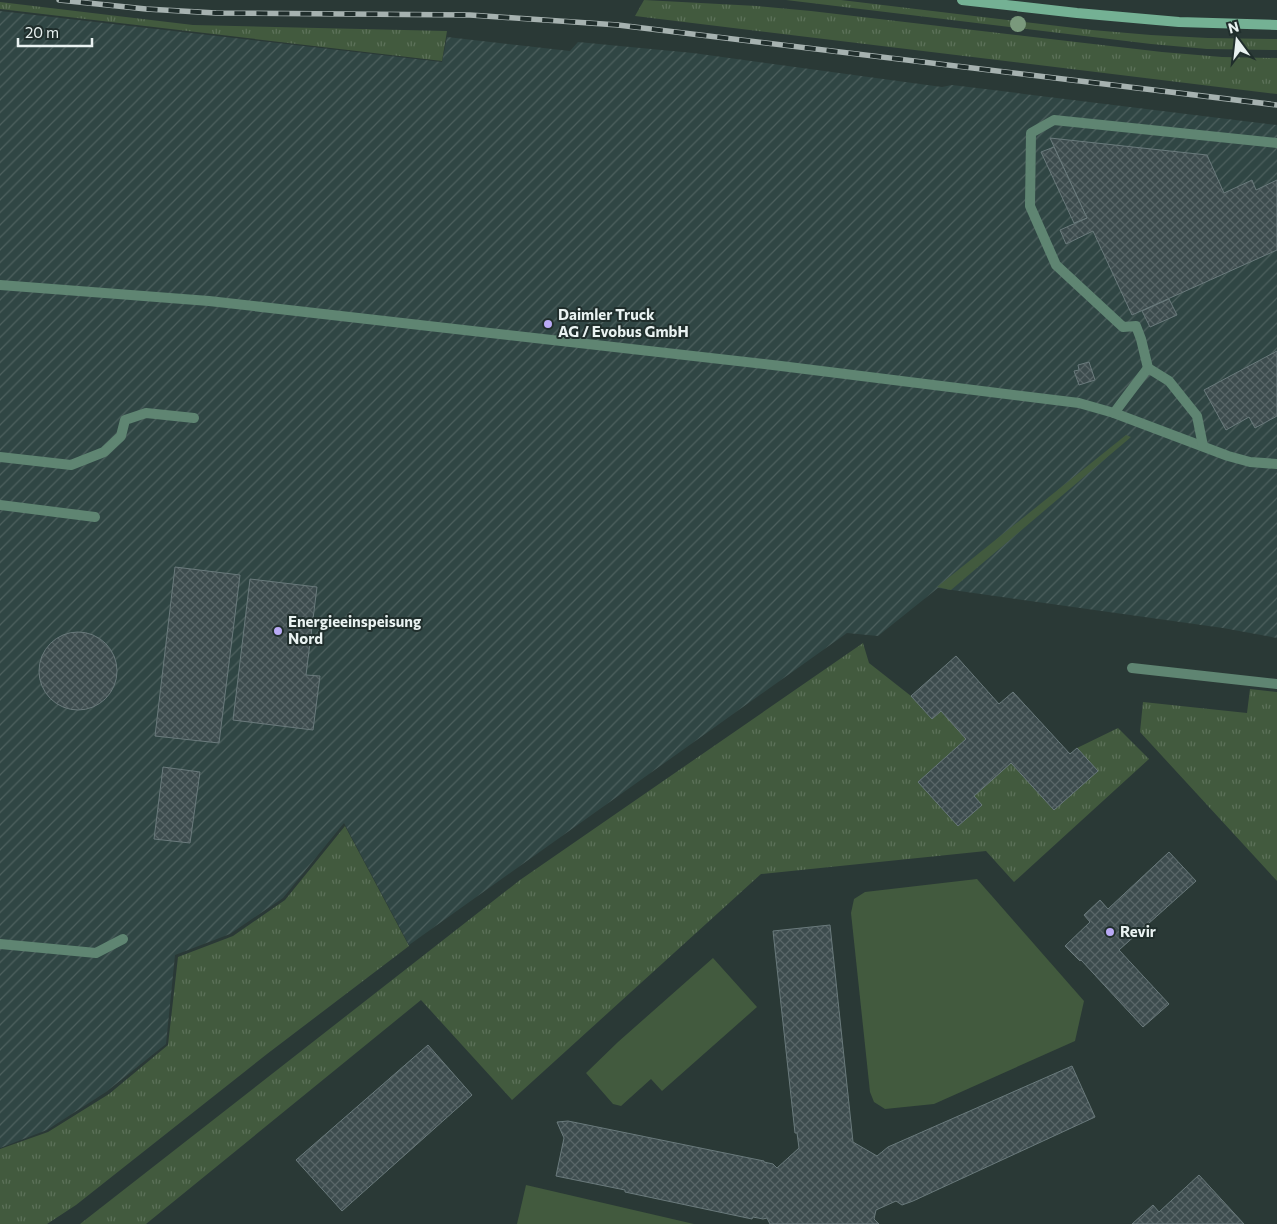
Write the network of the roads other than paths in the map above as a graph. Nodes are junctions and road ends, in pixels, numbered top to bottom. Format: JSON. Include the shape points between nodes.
{"nodes":[{"id":1,"x":962,"y":0,"type":"edge"},
{"id":2,"x":1277,"y":25,"type":"edge"},
{"id":3,"x":1277,"y":143,"type":"edge"},
{"id":4,"x":0,"y":285,"type":"edge"},
{"id":5,"x":1148,"y":368,"type":"junction"},
{"id":6,"x":1114,"y":413,"type":"junction"},
{"id":7,"x":194,"y":418,"type":"dead end"},
{"id":8,"x":1203,"y":446,"type":"junction"},
{"id":9,"x":0,"y":457,"type":"edge"},
{"id":10,"x":1277,"y":464,"type":"edge"},
{"id":11,"x":0,"y":505,"type":"edge"},
{"id":12,"x":95,"y":517,"type":"dead end"},
{"id":13,"x":1132,"y":668,"type":"dead end"},
{"id":14,"x":1277,"y":684,"type":"edge"},
{"id":15,"x":123,"y":939,"type":"dead end"},
{"id":16,"x":0,"y":944,"type":"edge"}],
"edges":[{"from":1,"to":2,"type":"main road","via":[[1179,22]]},
{"from":3,"to":5,"type":"lane","via":[[1054,120],[1031,134],[1030,206],[1056,265],[1123,326],[1136,326]]},
{"from":4,"to":6,"type":"lane","via":[[190,299],[660,352],[1079,403]]},
{"from":5,"to":6,"type":"lane"},
{"from":5,"to":8,"type":"lane","via":[[1169,381],[1197,416]]},
{"from":6,"to":8,"type":"lane"},
{"from":7,"to":9,"type":"lane","via":[[146,413],[125,420],[121,436],[104,452],[71,465]]},
{"from":8,"to":10,"type":"lane","via":[[1250,462]]},
{"from":11,"to":12,"type":"lane"},
{"from":13,"to":14,"type":"lane"},
{"from":15,"to":16,"type":"lane","via":[[96,953]]}]}
